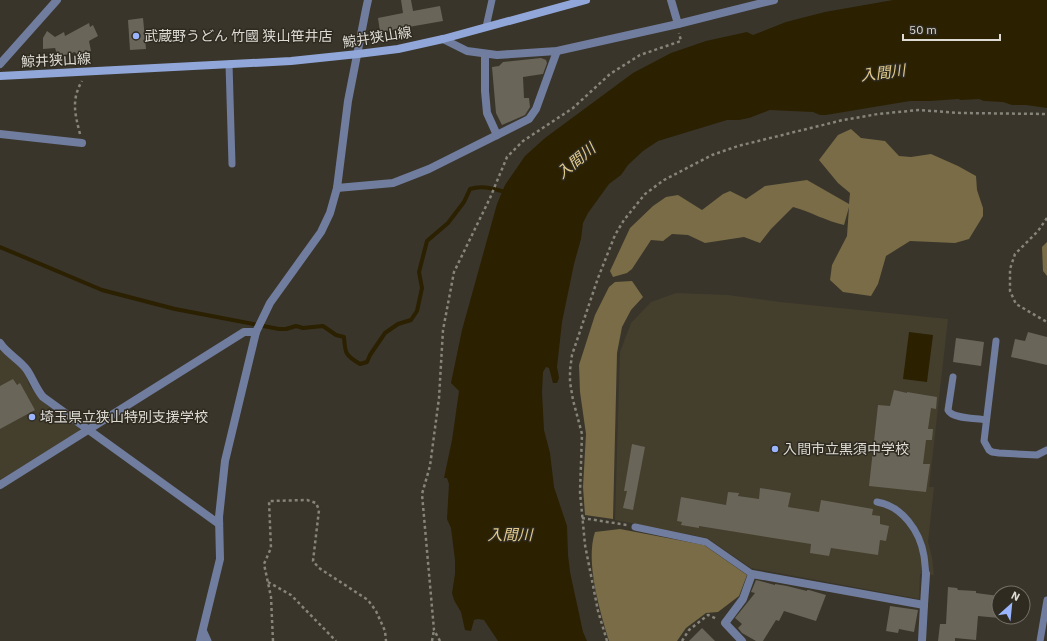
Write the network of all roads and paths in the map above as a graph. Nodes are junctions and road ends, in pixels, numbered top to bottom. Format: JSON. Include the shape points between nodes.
{"nodes":[{"id":1,"x":57,"y":0,"type":"edge"},
{"id":2,"x":368,"y":0,"type":"edge"},
{"id":3,"x":492,"y":0,"type":"edge"},
{"id":4,"x":586,"y":0,"type":"edge"},
{"id":5,"x":671,"y":0,"type":"edge"},
{"id":6,"x":774,"y":0,"type":"edge"},
{"id":7,"x":678,"y":24,"type":"junction"},
{"id":8,"x":486,"y":27,"type":"junction"},
{"id":9,"x":443,"y":39,"type":"junction"},
{"id":10,"x":557,"y":51,"type":"junction"},
{"id":11,"x":358,"y":54,"type":"junction"},
{"id":12,"x":485,"y":54,"type":"junction"},
{"id":13,"x":0,"y":64,"type":"edge"},
{"id":14,"x":229,"y":64,"type":"junction"},
{"id":15,"x":87,"y":72,"type":"junction"},
{"id":16,"x":0,"y":76,"type":"edge"},
{"id":17,"x":1047,"y":114,"type":"edge"},
{"id":18,"x":0,"y":134,"type":"edge"},
{"id":19,"x":497,"y":135,"type":"junction"},
{"id":20,"x":82,"y":143,"type":"joint"},
{"id":21,"x":232,"y":164,"type":"dead end"},
{"id":22,"x":337,"y":188,"type":"junction"},
{"id":23,"x":1047,"y":218,"type":"edge"},
{"id":24,"x":1047,"y":322,"type":"edge"},
{"id":25,"x":256,"y":332,"type":"junction"},
{"id":26,"x":996,"y":341,"type":"dead end"},
{"id":27,"x":0,"y":343,"type":"edge"},
{"id":28,"x":953,"y":377,"type":"dead end"},
{"id":29,"x":986,"y":420,"type":"junction"},
{"id":30,"x":88,"y":429,"type":"junction"},
{"id":31,"x":1047,"y":450,"type":"edge"},
{"id":32,"x":0,"y":485,"type":"edge"},
{"id":33,"x":877,"y":502,"type":"dead end"},
{"id":34,"x":582,"y":518,"type":"junction"},
{"id":35,"x":219,"y":524,"type":"junction"},
{"id":36,"x":635,"y":527,"type":"joint"},
{"id":37,"x":752,"y":574,"type":"junction"},
{"id":38,"x":926,"y":574,"type":"joint"},
{"id":39,"x":268,"y":582,"type":"junction"},
{"id":40,"x":1047,"y":600,"type":"edge"},
{"id":41,"x":924,"y":605,"type":"junction"},
{"id":42,"x":725,"y":623,"type":"junction"},
{"id":43,"x":204,"y":630,"type":"junction"},
{"id":44,"x":434,"y":630,"type":"junction"},
{"id":45,"x":200,"y":641,"type":"edge"},
{"id":46,"x":208,"y":641,"type":"edge"},
{"id":47,"x":273,"y":641,"type":"edge"},
{"id":48,"x":336,"y":641,"type":"edge"},
{"id":49,"x":386,"y":641,"type":"edge"},
{"id":50,"x":432,"y":641,"type":"edge"},
{"id":51,"x":440,"y":641,"type":"edge"},
{"id":52,"x":607,"y":641,"type":"edge"},
{"id":53,"x":682,"y":641,"type":"edge"},
{"id":54,"x":742,"y":641,"type":"edge"},
{"id":55,"x":922,"y":641,"type":"edge"},
{"id":56,"x":1040,"y":641,"type":"edge"}],
"edges":[{"from":1,"to":13,"type":"street"},
{"from":2,"to":11,"type":"street"},
{"from":3,"to":8,"type":"lane"},
{"from":4,"to":8,"type":"main road","name":"鯨井狭山線"},
{"from":5,"to":7,"type":"street"},
{"from":6,"to":7,"type":"street"},
{"from":7,"to":10,"type":"street"},
{"from":7,"to":44,"type":"path","via":[[681,41],[640,55],[610,74],[573,108],[523,141],[507,157],[454,272],[443,330],[439,398],[430,466],[422,494]]},
{"from":8,"to":9,"type":"main road","name":"鯨井狭山線"},
{"from":9,"to":11,"type":"main road","name":"鯨井狭山線","via":[[398,49]]},
{"from":9,"to":12,"type":"street","via":[[467,51]]},
{"from":10,"to":12,"type":"street","via":[[497,56]]},
{"from":10,"to":19,"type":"street","via":[[536,109],[529,119]]},
{"from":11,"to":14,"type":"main road","name":"鯨井狭山線"},
{"from":11,"to":22,"type":"street","via":[[348,101]]},
{"from":12,"to":19,"type":"street","via":[[484,91],[487,113]]},
{"from":14,"to":15,"type":"main road","name":"鯨井狭山線"},
{"from":14,"to":21,"type":"lane"},
{"from":15,"to":16,"type":"main road","name":"鯨井狭山線"},
{"from":15,"to":20,"type":"path","via":[[75,98],[76,118]]},
{"from":17,"to":34,"type":"path","via":[[918,110],[843,120],[712,155],[664,180],[645,194],[615,235],[572,355],[570,382],[582,434]]},
{"from":18,"to":20,"type":"street"},
{"from":19,"to":22,"type":"street","via":[[429,169],[393,183]]},
{"from":22,"to":25,"type":"street","via":[[321,232],[270,303]]},
{"from":23,"to":24,"type":"path","via":[[1015,254],[1010,269],[1010,290],[1016,304]]},
{"from":25,"to":30,"type":"street","via":[[244,332]]},
{"from":25,"to":35,"type":"street","via":[[225,461]]},
{"from":26,"to":29,"type":"lane"},
{"from":27,"to":30,"type":"street","via":[[27,370],[38,392]]},
{"from":28,"to":29,"type":"lane","via":[[948,413]]},
{"from":29,"to":31,"type":"lane","via":[[984,441],[992,452],[1037,455]]},
{"from":30,"to":32,"type":"street"},
{"from":30,"to":35,"type":"street"},
{"from":33,"to":38,"type":"lane","via":[[897,510],[906,518],[920,542]]},
{"from":34,"to":36,"type":"path"},
{"from":34,"to":52,"type":"path","via":[[598,611]]},
{"from":35,"to":43,"type":"street","via":[[220,559]]},
{"from":36,"to":37,"type":"lane","via":[[706,542]]},
{"from":37,"to":41,"type":"street"},
{"from":37,"to":42,"type":"street","via":[[742,599]]},
{"from":38,"to":41,"type":"street"},
{"from":39,"to":47,"type":"path"},
{"from":39,"to":48,"type":"path","via":[[292,595]]},
{"from":39,"to":49,"type":"path","via":[[264,564],[271,548],[269,501],[307,500],[316,503],[319,510],[313,561],[319,568],[368,600],[376,611]]},
{"from":40,"to":56,"type":"lane"},
{"from":41,"to":55,"type":"street"},
{"from":42,"to":53,"type":"path","via":[[708,615],[689,630]]},
{"from":42,"to":54,"type":"street"},
{"from":43,"to":45,"type":"street"},
{"from":43,"to":46,"type":"lane"},
{"from":44,"to":50,"type":"path"},
{"from":44,"to":51,"type":"path"}]}
